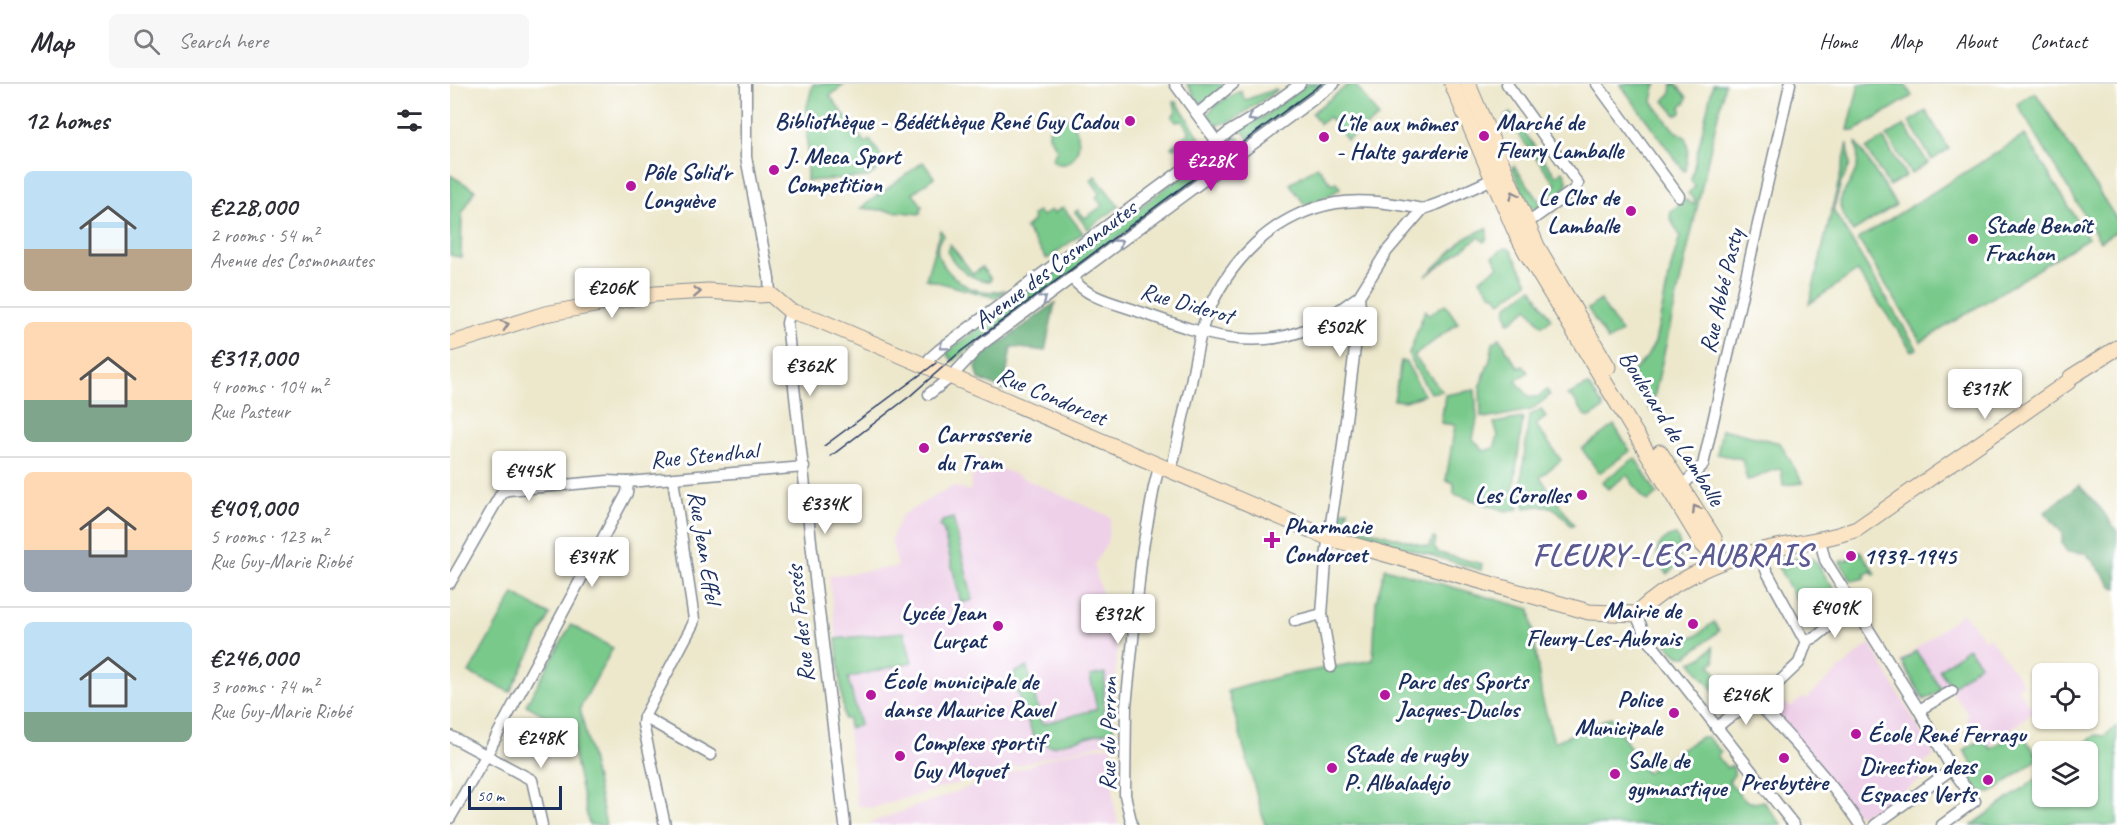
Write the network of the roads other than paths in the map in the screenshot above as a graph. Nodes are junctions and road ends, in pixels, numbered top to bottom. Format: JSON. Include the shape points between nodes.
{"nodes":[{"id":1,"x":746,"y":84,"type":"edge"},
{"id":2,"x":1176,"y":84,"type":"edge"},
{"id":3,"x":1233,"y":84,"type":"edge"},
{"id":4,"x":1299,"y":84,"type":"edge"},
{"id":5,"x":1334,"y":84,"type":"edge"},
{"id":6,"x":1452,"y":84,"type":"edge"},
{"id":7,"x":1468,"y":84,"type":"edge"},
{"id":8,"x":1507,"y":84,"type":"edge"},
{"id":9,"x":1598,"y":84,"type":"edge"},
{"id":10,"x":1790,"y":84,"type":"edge"},
{"id":11,"x":1197,"y":114,"type":"junction"},
{"id":12,"x":1217,"y":142,"type":"junction"},
{"id":13,"x":1499,"y":176,"type":"junction"},
{"id":14,"x":1679,"y":196,"type":"dead end"},
{"id":15,"x":1423,"y":209,"type":"junction"},
{"id":16,"x":1521,"y":228,"type":"junction"},
{"id":17,"x":1072,"y":278,"type":"junction"},
{"id":18,"x":770,"y":294,"type":"junction"},
{"id":19,"x":1359,"y":296,"type":"junction"},
{"id":20,"x":790,"y":311,"type":"junction"},
{"id":21,"x":1202,"y":332,"type":"junction"},
{"id":22,"x":450,"y":344,"type":"edge"},
{"id":23,"x":2117,"y":348,"type":"edge"},
{"id":24,"x":926,"y":366,"type":"junction"},
{"id":25,"x":951,"y":376,"type":"junction"},
{"id":26,"x":929,"y":394,"type":"dead end"},
{"id":27,"x":804,"y":467,"type":"junction"},
{"id":28,"x":1165,"y":468,"type":"junction"},
{"id":29,"x":673,"y":479,"type":"junction"},
{"id":30,"x":628,"y":482,"type":"junction"},
{"id":31,"x":1677,"y":490,"type":"junction"},
{"id":32,"x":1329,"y":538,"type":"junction"},
{"id":33,"x":1820,"y":540,"type":"junction"},
{"id":34,"x":1758,"y":551,"type":"junction"},
{"id":35,"x":1720,"y":561,"type":"junction"},
{"id":36,"x":454,"y":564,"type":"edge"},
{"id":37,"x":450,"y":583,"type":"edge"},
{"id":38,"x":1854,"y":606,"type":"junction"},
{"id":39,"x":1322,"y":614,"type":"junction"},
{"id":40,"x":1636,"y":614,"type":"junction"},
{"id":41,"x":1295,"y":621,"type":"dead end"},
{"id":42,"x":1807,"y":641,"type":"junction"},
{"id":43,"x":1331,"y":667,"type":"dead end"},
{"id":44,"x":1952,"y":691,"type":"dead end"},
{"id":45,"x":1759,"y":702,"type":"junction"},
{"id":46,"x":1919,"y":710,"type":"junction"},
{"id":47,"x":644,"y":717,"type":"junction"},
{"id":48,"x":1716,"y":728,"type":"junction"},
{"id":49,"x":450,"y":736,"type":"edge"},
{"id":50,"x":711,"y":755,"type":"dead end"},
{"id":51,"x":486,"y":756,"type":"junction"},
{"id":52,"x":1952,"y":769,"type":"junction"},
{"id":53,"x":450,"y":818,"type":"edge"},
{"id":54,"x":542,"y":825,"type":"edge"},
{"id":55,"x":665,"y":825,"type":"edge"},
{"id":56,"x":844,"y":825,"type":"edge"},
{"id":57,"x":1132,"y":825,"type":"edge"},
{"id":58,"x":1794,"y":825,"type":"edge"},
{"id":59,"x":1860,"y":825,"type":"edge"},
{"id":60,"x":1875,"y":825,"type":"edge"},
{"id":61,"x":1942,"y":825,"type":"edge"}],
"edges":[{"from":1,"to":18,"type":"street","via":[[746,157]]},
{"from":2,"to":11,"type":"street"},
{"from":3,"to":11,"type":"street"},
{"from":4,"to":12,"type":"street","name":"Avenue des Cosmonautes","one_way":true},
{"from":17,"to":5,"type":"street","name":"Avenue des Cosmonautes","one_way":true},
{"from":6,"to":13,"type":"street","name":"Boulevard de Lamballe"},
{"from":7,"to":13,"type":"street","name":"Boulevard de Lamballe"},
{"from":8,"to":16,"type":"street","via":[[1578,184]]},
{"from":9,"to":14,"type":"street"},
{"from":10,"to":31,"type":"street","name":"Rue Abbé Pasty","via":[[1703,465]]},
{"from":11,"to":12,"type":"street"},
{"from":12,"to":24,"type":"street","name":"Avenue des Cosmonautes","one_way":true,"via":[[939,350]]},
{"from":13,"to":15,"type":"street"},
{"from":13,"to":16,"type":"street","name":"Boulevard de Lamballe"},
{"from":15,"to":19,"type":"street","via":[[1387,251]]},
{"from":15,"to":21,"type":"street","name":"Rue du Perron","via":[[1383,202],[1336,203],[1286,221],[1250,248],[1230,271]]},
{"from":16,"to":31,"type":"street","name":"Boulevard de Lamballe","via":[[1546,263]]},
{"from":17,"to":21,"type":"street","name":"Rue Diderot","via":[[1086,293]]},
{"from":25,"to":17,"type":"street","name":"Avenue des Cosmonautes","one_way":true,"via":[[981,345]]},
{"from":18,"to":20,"type":"street","name":"Rue Condorcet"},
{"from":22,"to":18,"type":"street","one_way":true,"via":[[545,314],[655,294]]},
{"from":19,"to":21,"type":"street","name":"Rue Diderot","via":[[1311,327],[1286,336],[1246,340]]},
{"from":19,"to":32,"type":"street","via":[[1359,321]]},
{"from":20,"to":24,"type":"street","name":"Rue Condorcet"},
{"from":20,"to":27,"type":"street","name":"Rue des Fossés","via":[[787,323]]},
{"from":21,"to":28,"type":"street","name":"Rue du Perron","via":[[1174,459]]},
{"from":23,"to":33,"type":"street","via":[[1872,520],[1857,529]]},
{"from":24,"to":25,"type":"street","name":"Rue Condorcet"},
{"from":25,"to":26,"type":"street","name":"Avenue des Cosmonautes"},
{"from":25,"to":28,"type":"street","name":"Rue Condorcet"},
{"from":27,"to":29,"type":"street","name":"Rue Stendhal"},
{"from":27,"to":56,"type":"street","name":"Rue des Fossés"},
{"from":28,"to":32,"type":"street","name":"Rue Condorcet"},
{"from":28,"to":57,"type":"street","name":"Rue du Perron","via":[[1154,487],[1142,552],[1126,706],[1125,795]]},
{"from":29,"to":30,"type":"street","name":"Rue Stendhal"},
{"from":29,"to":47,"type":"street","name":"Rue Jean Effel","via":[[694,619]]},
{"from":30,"to":36,"type":"street","via":[[502,492]]},
{"from":30,"to":51,"type":"street","name":"Rue Stendhal","via":[[627,493]]},
{"from":31,"to":35,"type":"street","name":"Boulevard de Lamballe","via":[[1714,538]]},
{"from":32,"to":39,"type":"street"},
{"from":32,"to":40,"type":"street","name":"Rue Condorcet","via":[[1589,612]]},
{"from":33,"to":34,"type":"street"},
{"from":33,"to":38,"type":"street","via":[[1825,560]]},
{"from":34,"to":35,"type":"street"},
{"from":34,"to":42,"type":"street"},
{"from":35,"to":40,"type":"street","via":[[1653,598]]},
{"from":36,"to":37,"type":"street"},
{"from":38,"to":42,"type":"street"},
{"from":38,"to":46,"type":"street"},
{"from":39,"to":41,"type":"street"},
{"from":39,"to":43,"type":"street"},
{"from":40,"to":48,"type":"street","via":[[1646,637]]},
{"from":42,"to":45,"type":"street","via":[[1799,663]]},
{"from":44,"to":46,"type":"street"},
{"from":45,"to":48,"type":"street"},
{"from":45,"to":59,"type":"street","via":[[1836,790]]},
{"from":46,"to":52,"type":"street"},
{"from":47,"to":50,"type":"street"},
{"from":47,"to":55,"type":"street"},
{"from":48,"to":58,"type":"street"},
{"from":49,"to":51,"type":"street"},
{"from":51,"to":53,"type":"street","name":"Rue Stendhal"},
{"from":51,"to":54,"type":"street","via":[[532,780]]},
{"from":52,"to":60,"type":"street"},
{"from":52,"to":61,"type":"street","via":[[1975,801]]}]}
